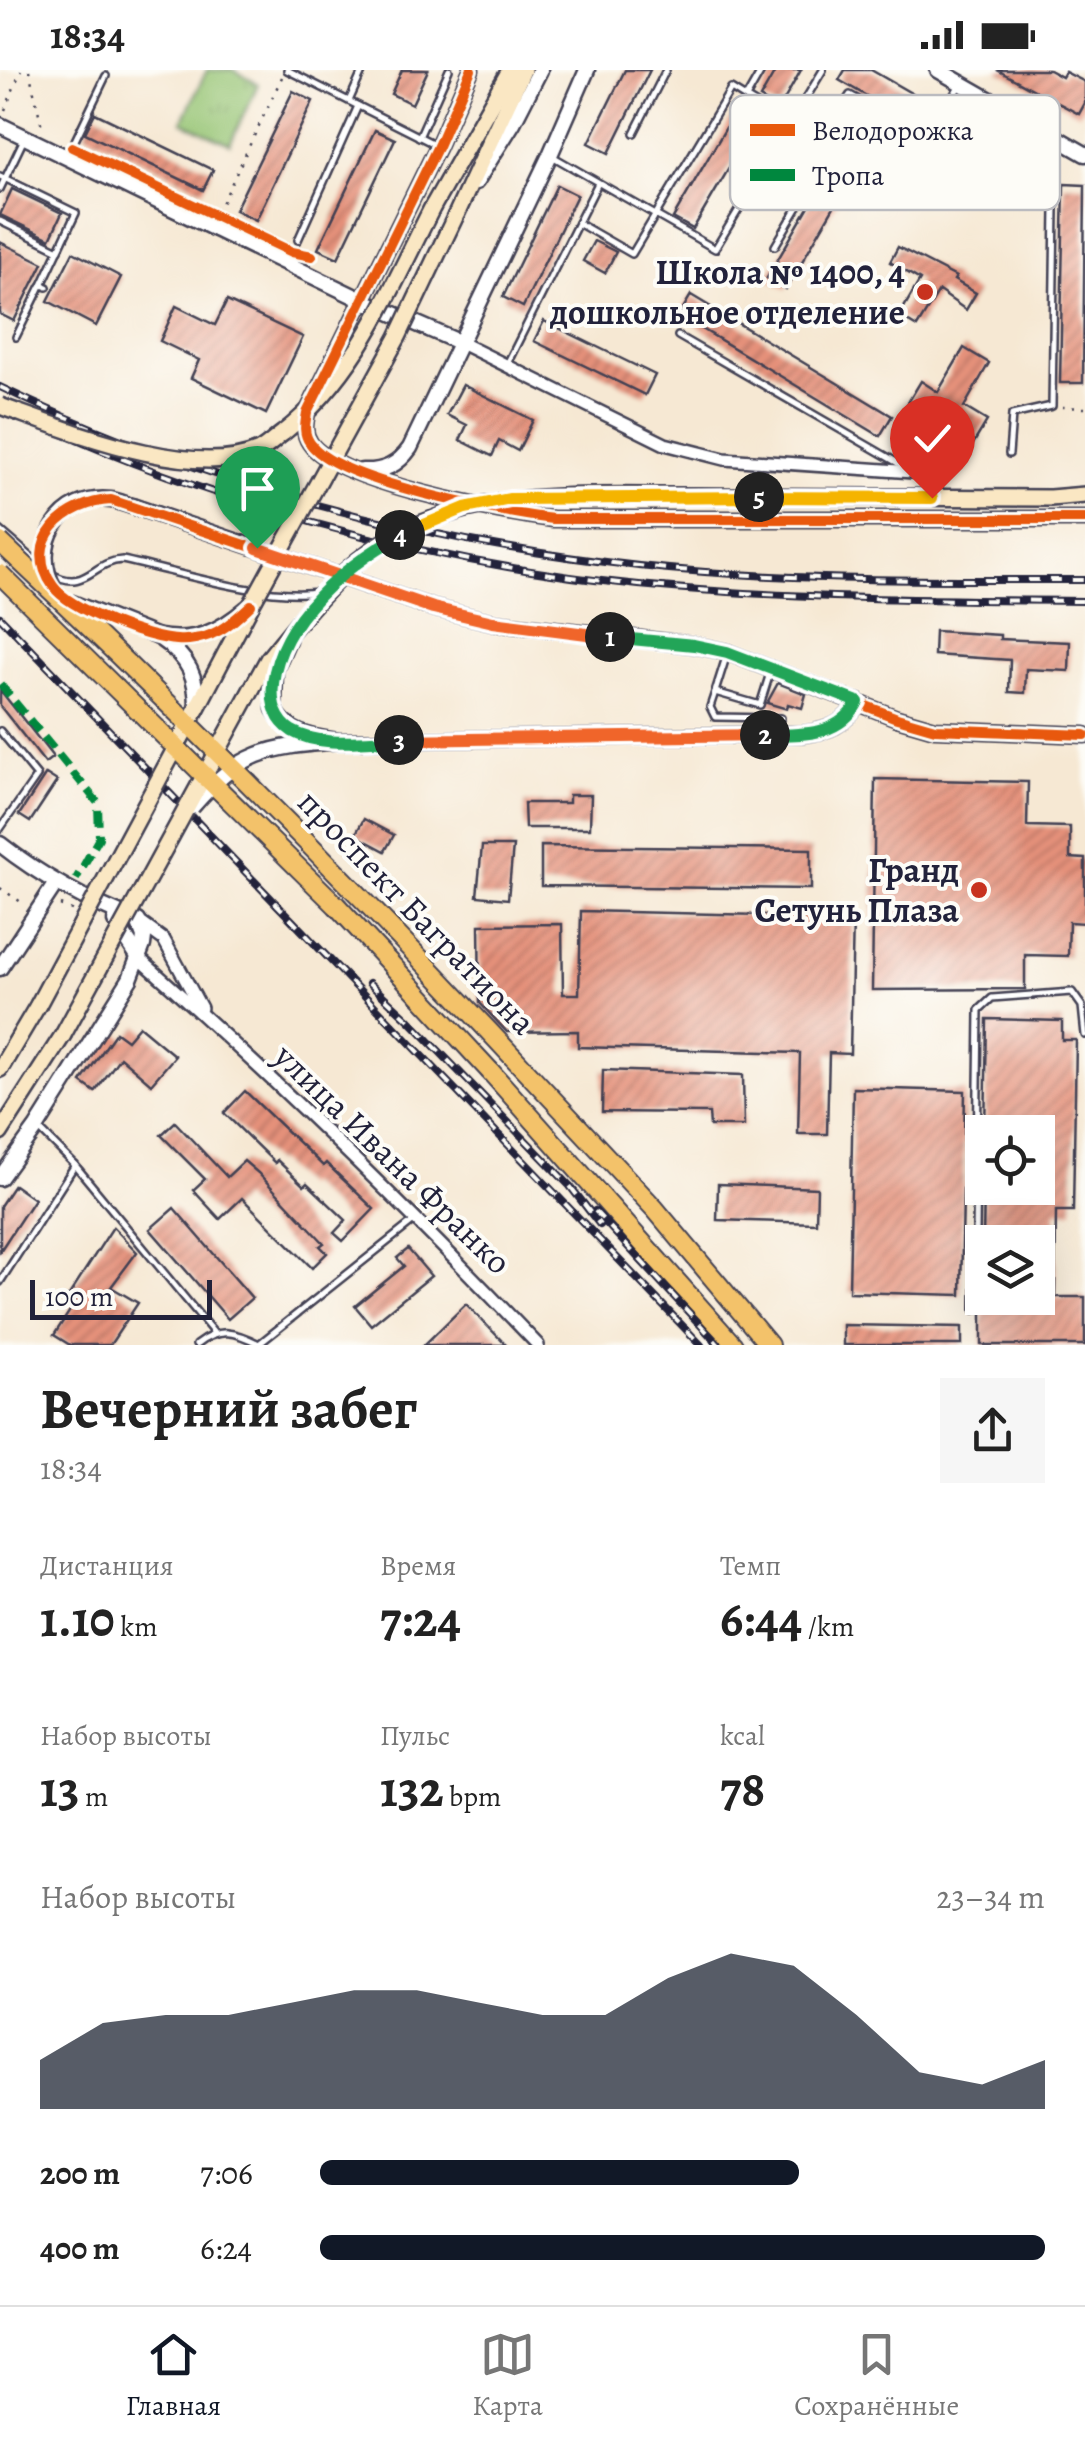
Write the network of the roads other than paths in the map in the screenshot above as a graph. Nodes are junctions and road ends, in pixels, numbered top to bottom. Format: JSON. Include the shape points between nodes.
{"nodes":[{"id":1,"x":286,"y":70,"type":"edge"},
{"id":2,"x":364,"y":70,"type":"edge"},
{"id":3,"x":449,"y":70,"type":"edge"},
{"id":4,"x":471,"y":70,"type":"edge"},
{"id":5,"x":510,"y":70,"type":"edge"},
{"id":6,"x":523,"y":70,"type":"edge"},
{"id":7,"x":540,"y":70,"type":"edge"},
{"id":8,"x":587,"y":70,"type":"edge"},
{"id":9,"x":666,"y":70,"type":"edge"},
{"id":10,"x":762,"y":70,"type":"edge"},
{"id":11,"x":824,"y":70,"type":"edge"},
{"id":12,"x":938,"y":70,"type":"edge"},
{"id":13,"x":106,"y":76,"type":"dead end"},
{"id":14,"x":961,"y":83,"type":"junction"},
{"id":15,"x":741,"y":95,"type":"edge"},
{"id":16,"x":748,"y":95,"type":"edge"},
{"id":17,"x":809,"y":95,"type":"edge"},
{"id":18,"x":954,"y":95,"type":"edge"},
{"id":19,"x":982,"y":95,"type":"edge"},
{"id":20,"x":348,"y":102,"type":"junction"},
{"id":21,"x":358,"y":106,"type":"junction"},
{"id":22,"x":1,"y":116,"type":"edge"},
{"id":23,"x":634,"y":133,"type":"dead end"},
{"id":24,"x":25,"y":137,"type":"junction"},
{"id":25,"x":419,"y":138,"type":"junction"},
{"id":26,"x":1060,"y":140,"type":"edge"},
{"id":27,"x":438,"y":146,"type":"junction"},
{"id":28,"x":1085,"y":154,"type":"edge"},
{"id":29,"x":550,"y":155,"type":"junction"},
{"id":30,"x":67,"y":158,"type":"junction"},
{"id":31,"x":2,"y":177,"type":"edge"},
{"id":32,"x":598,"y":183,"type":"junction"},
{"id":33,"x":0,"y":189,"type":"edge"},
{"id":34,"x":467,"y":193,"type":"junction"},
{"id":35,"x":738,"y":210,"type":"edge"},
{"id":36,"x":797,"y":210,"type":"edge"},
{"id":37,"x":1055,"y":210,"type":"edge"},
{"id":38,"x":655,"y":215,"type":"junction"},
{"id":39,"x":0,"y":221,"type":"edge"},
{"id":40,"x":578,"y":222,"type":"junction"},
{"id":41,"x":298,"y":240,"type":"dead end"},
{"id":42,"x":775,"y":246,"type":"dead end"},
{"id":43,"x":59,"y":250,"type":"junction"},
{"id":44,"x":362,"y":300,"type":"junction"},
{"id":45,"x":678,"y":336,"type":"dead end"},
{"id":46,"x":16,"y":337,"type":"dead end"},
{"id":47,"x":461,"y":343,"type":"junction"},
{"id":48,"x":506,"y":365,"type":"junction"},
{"id":49,"x":0,"y":406,"type":"edge"},
{"id":50,"x":410,"y":448,"type":"junction"},
{"id":51,"x":1009,"y":454,"type":"dead end"},
{"id":52,"x":354,"y":470,"type":"junction"},
{"id":53,"x":912,"y":472,"type":"joint"},
{"id":54,"x":412,"y":490,"type":"junction"},
{"id":55,"x":1085,"y":495,"type":"edge"},
{"id":56,"x":1085,"y":519,"type":"edge"},
{"id":57,"x":0,"y":530,"type":"edge"},
{"id":58,"x":0,"y":542,"type":"edge"},
{"id":59,"x":0,"y":574,"type":"edge"},
{"id":60,"x":346,"y":579,"type":"junction"},
{"id":61,"x":251,"y":605,"type":"junction"},
{"id":62,"x":294,"y":626,"type":"junction"},
{"id":63,"x":158,"y":637,"type":"junction"},
{"id":64,"x":727,"y":652,"type":"junction"},
{"id":65,"x":772,"y":667,"type":"junction"},
{"id":66,"x":715,"y":692,"type":"junction"},
{"id":67,"x":858,"y":702,"type":"junction"},
{"id":68,"x":196,"y":708,"type":"junction"},
{"id":69,"x":781,"y":718,"type":"dead end"},
{"id":70,"x":0,"y":731,"type":"edge"},
{"id":71,"x":1085,"y":735,"type":"edge"},
{"id":72,"x":339,"y":740,"type":"junction"},
{"id":73,"x":0,"y":829,"type":"edge"},
{"id":74,"x":0,"y":844,"type":"edge"},
{"id":75,"x":166,"y":844,"type":"junction"},
{"id":76,"x":56,"y":883,"type":"junction"},
{"id":77,"x":105,"y":909,"type":"junction"},
{"id":78,"x":138,"y":921,"type":"junction"},
{"id":79,"x":139,"y":958,"type":"junction"},
{"id":80,"x":0,"y":968,"type":"edge"},
{"id":81,"x":205,"y":1016,"type":"junction"},
{"id":82,"x":1085,"y":1034,"type":"edge"},
{"id":83,"x":0,"y":1069,"type":"edge"},
{"id":84,"x":37,"y":1126,"type":"junction"},
{"id":85,"x":0,"y":1133,"type":"edge"},
{"id":86,"x":75,"y":1165,"type":"junction"},
{"id":87,"x":0,"y":1178,"type":"edge"},
{"id":88,"x":417,"y":1218,"type":"junction"},
{"id":89,"x":976,"y":1225,"type":"edge"},
{"id":90,"x":0,"y":1282,"type":"edge"},
{"id":91,"x":213,"y":1332,"type":"junction"},
{"id":92,"x":196,"y":1345,"type":"edge"},
{"id":93,"x":538,"y":1345,"type":"edge"},
{"id":94,"x":733,"y":1345,"type":"edge"},
{"id":95,"x":769,"y":1345,"type":"edge"}],
"edges":[{"from":1,"to":20,"type":"lane"},
{"from":2,"to":20,"type":"lane"},
{"from":3,"to":25,"type":"lane"},
{"from":4,"to":27,"type":"street"},
{"from":5,"to":49,"type":"main road","bridge":true,"via":[[353,359],[301,418],[260,451],[225,458],[156,455]]},
{"from":6,"to":34,"type":"main road"},
{"from":7,"to":34,"type":"street"},
{"from":8,"to":29,"type":"street"},
{"from":9,"to":23,"type":"lane"},
{"from":10,"to":16,"type":"lane"},
{"from":11,"to":17,"type":"lane"},
{"from":12,"to":14,"type":"street"},
{"from":13,"to":30,"type":"lane"},
{"from":14,"to":18,"type":"lane"},
{"from":14,"to":19,"type":"street"},
{"from":15,"to":38,"type":"lane","via":[[731,89]]},
{"from":20,"to":21,"type":"lane"},
{"from":21,"to":25,"type":"lane"},
{"from":21,"to":41,"type":"lane"},
{"from":22,"to":24,"type":"street"},
{"from":24,"to":30,"type":"street"},
{"from":24,"to":31,"type":"lane"},
{"from":25,"to":27,"type":"lane"},
{"from":26,"to":28,"type":"street"},
{"from":27,"to":44,"type":"street"},
{"from":29,"to":32,"type":"lane"},
{"from":29,"to":47,"type":"street"},
{"from":30,"to":44,"type":"street"},
{"from":31,"to":33,"type":"lane"},
{"from":31,"to":43,"type":"lane","via":[[76,213]]},
{"from":32,"to":38,"type":"lane"},
{"from":32,"to":40,"type":"lane"},
{"from":34,"to":61,"type":"main road","bridge":true,"via":[[398,337]]},
{"from":35,"to":38,"type":"lane","via":[[714,249]]},
{"from":36,"to":42,"type":"lane"},
{"from":37,"to":51,"type":"lane","via":[[1052,406],[1012,415]]},
{"from":38,"to":40,"type":"lane","via":[[632,254]]},
{"from":39,"to":43,"type":"lane"},
{"from":40,"to":48,"type":"lane"},
{"from":43,"to":46,"type":"lane"},
{"from":44,"to":47,"type":"street"},
{"from":44,"to":52,"type":"street","via":[[304,426],[316,450]]},
{"from":45,"to":53,"type":"lane"},
{"from":47,"to":48,"type":"street"},
{"from":47,"to":50,"type":"street"},
{"from":48,"to":53,"type":"street","via":[[694,454]]},
{"from":50,"to":52,"type":"street","via":[[386,468]]},
{"from":50,"to":54,"type":"street","via":[[403,473]]},
{"from":52,"to":54,"type":"street"},
{"from":54,"to":56,"type":"street","via":[[510,514],[580,520]]},
{"from":55,"to":62,"type":"main road","bridge":true,"via":[[510,499],[465,508],[370,552]]},
{"from":57,"to":60,"type":"lane","via":[[54,576],[68,580],[114,560],[298,595],[335,590]]},
{"from":58,"to":95,"type":"main road","name":"проспект Багратиона","bridge":true,"via":[[456,996],[655,1209]]},
{"from":59,"to":94,"type":"main road","name":"проспект Багратиона","bridge":true,"via":[[336,904]]},
{"from":60,"to":63,"type":"street","bridge":true,"via":[[111,500],[68,512],[43,551],[53,587],[83,610]]},
{"from":60,"to":64,"type":"street","via":[[493,622]]},
{"from":61,"to":63,"type":"street","via":[[213,634]]},
{"from":61,"to":68,"type":"main road"},
{"from":62,"to":72,"type":"street","bridge":true,"via":[[275,670],[274,709],[292,731]]},
{"from":62,"to":75,"type":"main road","bridge":true,"via":[[242,703]]},
{"from":63,"to":68,"type":"street","via":[[194,673]]},
{"from":64,"to":65,"type":"street"},
{"from":64,"to":66,"type":"lane"},
{"from":65,"to":66,"type":"lane","via":[[760,706]]},
{"from":65,"to":67,"type":"street"},
{"from":66,"to":69,"type":"lane","via":[[710,707],[716,717]]},
{"from":67,"to":71,"type":"street","via":[[935,729]]},
{"from":67,"to":72,"type":"street","via":[[828,731],[803,734]]},
{"from":68,"to":83,"type":"main road","bridge":true},
{"from":70,"to":73,"type":"lane","via":[[37,776]]},
{"from":72,"to":75,"type":"street","bridge":true,"via":[[284,746],[244,760],[216,779]]},
{"from":74,"to":76,"type":"street","name":"улица Ивана Франко"},
{"from":75,"to":85,"type":"main road","bridge":true,"via":[[63,1035]]},
{"from":76,"to":77,"type":"street","name":"улица Ивана Франко"},
{"from":76,"to":80,"type":"street"},
{"from":77,"to":78,"type":"street","name":"улица Ивана Франко"},
{"from":77,"to":79,"type":"street","name":"улица Ивана Франко"},
{"from":78,"to":79,"type":"street","via":[[144,936]]},
{"from":78,"to":81,"type":"street","name":"улица Ивана Франко","via":[[164,940]]},
{"from":79,"to":81,"type":"street","name":"улица Ивана Франко"},
{"from":79,"to":84,"type":"street"},
{"from":81,"to":88,"type":"street","name":"улица Ивана Франко"},
{"from":82,"to":89,"type":"lane","via":[[1082,1006],[1072,992],[992,998],[979,1010]]},
{"from":84,"to":86,"type":"lane"},
{"from":84,"to":87,"type":"street"},
{"from":86,"to":90,"type":"lane"},
{"from":86,"to":91,"type":"lane"},
{"from":88,"to":91,"type":"lane","via":[[259,1344],[237,1332]]},
{"from":88,"to":93,"type":"street","name":"улица Ивана Франко"},
{"from":91,"to":92,"type":"lane"}]}
